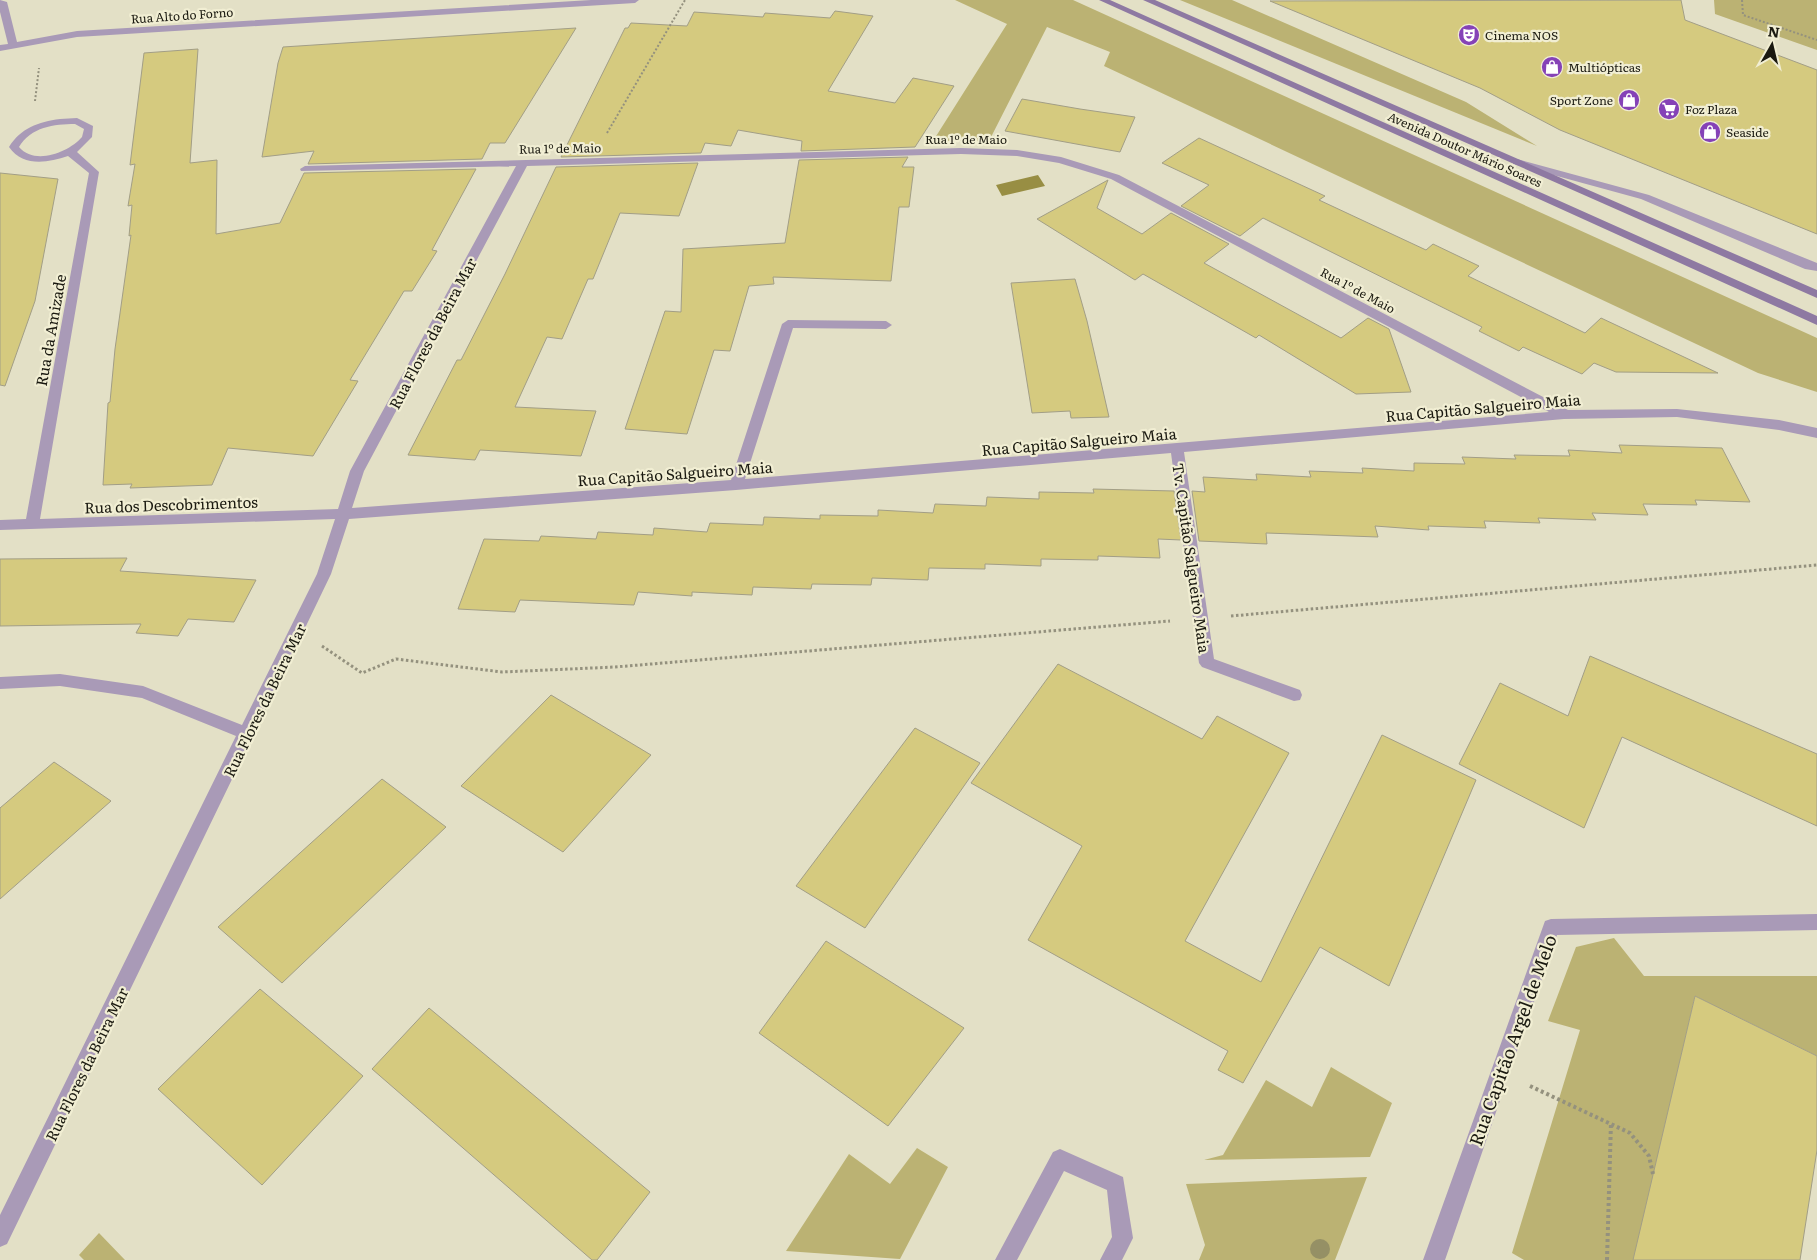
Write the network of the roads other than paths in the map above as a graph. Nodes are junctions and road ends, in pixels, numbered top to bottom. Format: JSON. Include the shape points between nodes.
{"nodes":[{"id":1,"x":635,"y":0,"type":"edge"},
{"id":2,"x":1103,"y":0,"type":"edge"},
{"id":3,"x":1146,"y":0,"type":"edge"},
{"id":4,"x":0,"y":1,"type":"edge"},
{"id":5,"x":13,"y":44,"type":"junction"},
{"id":6,"x":0,"y":48,"type":"edge"},
{"id":7,"x":70,"y":152,"type":"junction"},
{"id":8,"x":524,"y":162,"type":"junction"},
{"id":9,"x":1517,"y":162,"type":"junction"},
{"id":10,"x":305,"y":169,"type":"dead end"},
{"id":11,"x":1817,"y":267,"type":"edge"},
{"id":12,"x":1817,"y":294,"type":"edge"},
{"id":13,"x":1817,"y":321,"type":"edge"},
{"id":14,"x":886,"y":325,"type":"dead end"},
{"id":15,"x":1564,"y":415,"type":"junction"},
{"id":16,"x":1817,"y":433,"type":"edge"},
{"id":17,"x":1177,"y":449,"type":"junction"},
{"id":18,"x":736,"y":485,"type":"junction"},
{"id":19,"x":342,"y":514,"type":"junction"},
{"id":20,"x":0,"y":525,"type":"edge"},
{"id":21,"x":32,"y":525,"type":"junction"},
{"id":22,"x":0,"y":683,"type":"edge"},
{"id":23,"x":1294,"y":695,"type":"dead end"},
{"id":24,"x":248,"y":734,"type":"junction"},
{"id":25,"x":1817,"y":922,"type":"edge"},
{"id":26,"x":0,"y":1237,"type":"edge"},
{"id":27,"x":1006,"y":1260,"type":"edge"},
{"id":28,"x":1112,"y":1260,"type":"edge"},
{"id":29,"x":1434,"y":1260,"type":"edge"}],
"edges":[{"from":1,"to":5,"type":"street","name":"Rua Alto do Forno","via":[[77,34]]},
{"from":2,"to":13,"type":"main road","name":"Avenida Doutor Mário Soares"},
{"from":3,"to":9,"type":"main road","name":"Avenida Doutor Mário Soares"},
{"from":4,"to":5,"type":"street"},
{"from":5,"to":6,"type":"street","name":"Rua Alto do Forno"},
{"from":7,"to":7,"type":"street","via":[[45,158],[22,156],[14,147],[17,140],[32,129],[56,122],[77,121],[85,124],[90,134]]},
{"from":7,"to":21,"type":"street","name":"Rua da Amizade","via":[[94,172]]},
{"from":8,"to":10,"type":"street","name":"Rua 1º de Maio"},
{"from":8,"to":15,"type":"street","name":"Rua 1º de Maio","via":[[961,151],[1017,153],[1061,160],[1115,177]]},
{"from":8,"to":19,"type":"street","name":"Rua Flores da Beira Mar","via":[[358,471]]},
{"from":9,"to":11,"type":"street","via":[[1645,197]]},
{"from":9,"to":12,"type":"main road","name":"Avenida Doutor Mário Soares"},
{"from":14,"to":18,"type":"street","via":[[788,324]]},
{"from":15,"to":16,"type":"street","name":"Rua Capitão Salgueiro Maia","via":[[1677,414],[1779,425]]},
{"from":15,"to":17,"type":"street","name":"Rua Capitão Salgueiro Maia"},
{"from":17,"to":18,"type":"street","name":"Rua Capitão Salgueiro Maia"},
{"from":17,"to":23,"type":"street","name":"Tv. Capitão Salgueiro Maia","via":[[1206,663]]},
{"from":18,"to":19,"type":"street","name":"Rua Capitão Salgueiro Maia"},
{"from":19,"to":21,"type":"street","name":"Rua dos Descobrimentos"},
{"from":19,"to":24,"type":"street","name":"Rua Flores da Beira Mar","via":[[324,574]]},
{"from":20,"to":21,"type":"street","name":"Rua dos Descobrimentos"},
{"from":22,"to":24,"type":"street","via":[[60,680],[143,692]]},
{"from":24,"to":26,"type":"street","name":"Rua Flores da Beira Mar"},
{"from":25,"to":29,"type":"street","name":"Rua Capitão Argel de Melo","via":[[1551,927]]},
{"from":27,"to":28,"type":"street","via":[[1060,1159],[1116,1184],[1123,1238]]}]}
